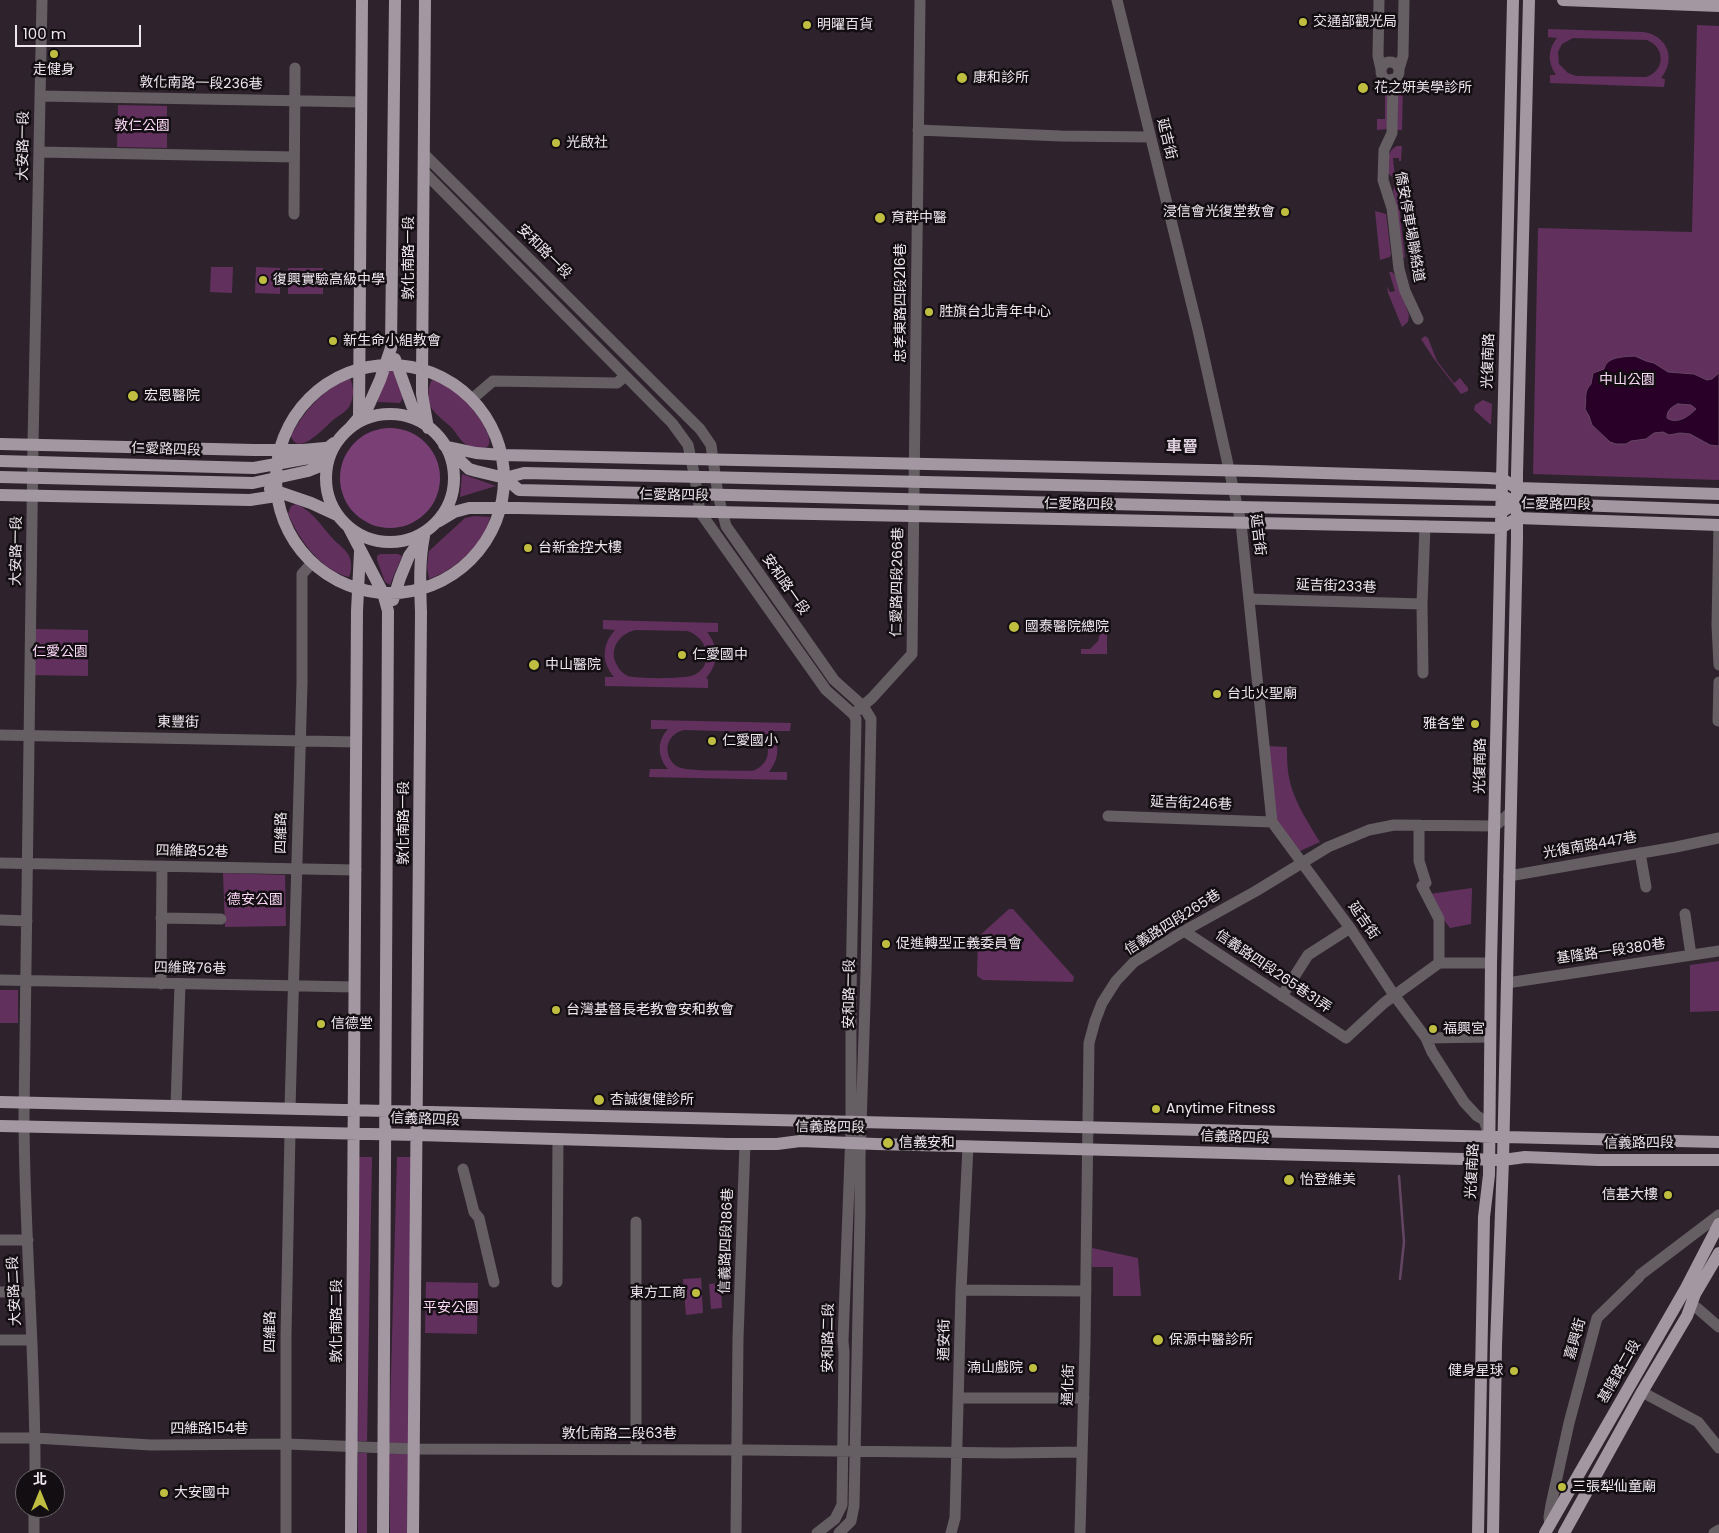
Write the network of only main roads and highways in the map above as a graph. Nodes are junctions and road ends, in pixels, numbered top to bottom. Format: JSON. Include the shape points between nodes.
{"nodes":[{"id":1,"x":362,"y":0,"type":"edge"},
{"id":2,"x":395,"y":0,"type":"edge"},
{"id":3,"x":425,"y":0,"type":"edge"},
{"id":4,"x":1513,"y":0,"type":"edge"},
{"id":5,"x":1529,"y":0,"type":"edge"},
{"id":6,"x":1563,"y":0,"type":"edge"},
{"id":7,"x":1719,"y":6,"type":"edge"},
{"id":8,"x":391,"y":364,"type":"junction"},
{"id":9,"x":360,"y":368,"type":"junction"},
{"id":10,"x":423,"y":369,"type":"junction"},
{"id":11,"x":359,"y":415,"type":"junction"},
{"id":12,"x":350,"y":428,"type":"junction"},
{"id":13,"x":428,"y":428,"type":"junction"},
{"id":14,"x":0,"y":444,"type":"edge"},
{"id":15,"x":333,"y":444,"type":"junction"},
{"id":16,"x":446,"y":446,"type":"junction"},
{"id":17,"x":279,"y":450,"type":"junction"},
{"id":18,"x":502,"y":455,"type":"junction"},
{"id":19,"x":0,"y":461,"type":"edge"},
{"id":20,"x":328,"y":461,"type":"junction"},
{"id":21,"x":276,"y":464,"type":"junction"},
{"id":22,"x":0,"y":477,"type":"edge"},
{"id":23,"x":505,"y":478,"type":"junction"},
{"id":24,"x":1502,"y":479,"type":"junction"},
{"id":25,"x":1517,"y":488,"type":"junction"},
{"id":26,"x":276,"y":489,"type":"junction"},
{"id":27,"x":1719,"y":494,"type":"edge"},
{"id":28,"x":0,"y":495,"type":"edge"},
{"id":29,"x":1501,"y":495,"type":"junction"},
{"id":30,"x":1517,"y":503,"type":"junction"},
{"id":31,"x":501,"y":508,"type":"junction"},
{"id":32,"x":1719,"y":510,"type":"edge"},
{"id":33,"x":1501,"y":512,"type":"junction"},
{"id":34,"x":337,"y":516,"type":"junction"},
{"id":35,"x":1517,"y":518,"type":"junction"},
{"id":36,"x":1719,"y":525,"type":"edge"},
{"id":37,"x":349,"y":528,"type":"junction"},
{"id":38,"x":430,"y":528,"type":"junction"},
{"id":39,"x":1501,"y":528,"type":"junction"},
{"id":40,"x":360,"y":552,"type":"junction"},
{"id":41,"x":358,"y":588,"type":"junction"},
{"id":42,"x":420,"y":589,"type":"junction"},
{"id":43,"x":383,"y":593,"type":"junction"},
{"id":44,"x":396,"y":593,"type":"junction"},
{"id":45,"x":388,"y":611,"type":"junction"},
{"id":46,"x":0,"y":1102,"type":"edge"},
{"id":47,"x":354,"y":1110,"type":"junction"},
{"id":48,"x":384,"y":1111,"type":"junction"},
{"id":49,"x":417,"y":1111,"type":"junction"},
{"id":50,"x":0,"y":1126,"type":"edge"},
{"id":51,"x":856,"y":1132,"type":"junction"},
{"id":52,"x":354,"y":1133,"type":"junction"},
{"id":53,"x":384,"y":1134,"type":"junction"},
{"id":54,"x":416,"y":1135,"type":"junction"},
{"id":55,"x":1490,"y":1136,"type":"junction"},
{"id":56,"x":1504,"y":1136,"type":"junction"},
{"id":57,"x":1719,"y":1142,"type":"edge"},
{"id":58,"x":1489,"y":1159,"type":"junction"},
{"id":59,"x":1503,"y":1160,"type":"junction"},
{"id":60,"x":1719,"y":1160,"type":"edge"},
{"id":61,"x":1719,"y":1224,"type":"edge"},
{"id":62,"x":1719,"y":1253,"type":"edge"},
{"id":63,"x":1548,"y":1529,"type":"edge"},
{"id":64,"x":351,"y":1533,"type":"edge"},
{"id":65,"x":383,"y":1533,"type":"edge"},
{"id":66,"x":413,"y":1533,"type":"edge"},
{"id":67,"x":1478,"y":1533,"type":"edge"},
{"id":68,"x":1493,"y":1533,"type":"edge"},
{"id":69,"x":1564,"y":1533,"type":"edge"}],
"edges":[{"from":1,"to":9,"type":"main road"},
{"from":2,"to":8,"type":"main road","name":"敦化南路一段"},
{"from":3,"to":10,"type":"main road","name":"敦化南路一段"},
{"from":4,"to":24,"type":"main road","name":"光復南路"},
{"from":5,"to":25,"type":"main road"},
{"from":6,"to":7,"type":"main road"},
{"from":8,"to":9,"type":"main road"},
{"from":8,"to":10,"type":"main road"},
{"from":8,"to":11,"type":"main road","name":"敦化南路一段","via":[[368,406]]},
{"from":8,"to":13,"type":"main road","via":[[412,406]]},
{"from":9,"to":11,"type":"main road"},
{"from":9,"to":17,"type":"main road","via":[[337,377],[307,399],[295,414]]},
{"from":10,"to":13,"type":"main road","name":"敦化南路一段","via":[[422,394]]},
{"from":10,"to":18,"type":"main road","via":[[448,380],[472,399],[491,425]]},
{"from":11,"to":12,"type":"main road","name":"敦化南路一段"},
{"from":12,"to":13,"type":"main road","via":[[380,415],[397,415],[414,419]]},
{"from":12,"to":15,"type":"main road"},
{"from":13,"to":16,"type":"main road"},
{"from":14,"to":17,"type":"main road","name":"仁愛路四段"},
{"from":15,"to":17,"type":"main road","name":"仁愛路四段"},
{"from":15,"to":20,"type":"main road"},
{"from":15,"to":21,"type":"main road","name":"仁愛路四段","via":[[310,458]]},
{"from":16,"to":18,"type":"main road","name":"仁愛路四段"},
{"from":16,"to":23,"type":"main road","name":"仁愛路四段","via":[[469,469]]},
{"from":16,"to":38,"type":"main road","via":[[452,466],[453,488],[450,499]]},
{"from":17,"to":21,"type":"main road"},
{"from":18,"to":23,"type":"main road"},
{"from":18,"to":24,"type":"main road","name":"仁愛路四段"},
{"from":19,"to":21,"type":"main road","name":"仁愛路四段","via":[[254,468]]},
{"from":20,"to":26,"type":"main road"},
{"from":20,"to":34,"type":"main road","via":[[326,489]]},
{"from":21,"to":26,"type":"main road"},
{"from":22,"to":26,"type":"main road","via":[[253,483]]},
{"from":23,"to":29,"type":"main road","name":"仁愛路四段","via":[[519,473]]},
{"from":23,"to":31,"type":"main road"},
{"from":23,"to":33,"type":"main road","name":"仁愛路四段","via":[[519,490]]},
{"from":24,"to":25,"type":"main road","name":"仁愛路四段"},
{"from":24,"to":29,"type":"main road","name":"光復南路"},
{"from":25,"to":27,"type":"main road","name":"仁愛路四段"},
{"from":25,"to":30,"type":"main road"},
{"from":26,"to":28,"type":"main road","via":[[250,500]]},
{"from":26,"to":34,"type":"main road"},
{"from":26,"to":41,"type":"main road","via":[[280,513],[303,553],[333,578]]},
{"from":29,"to":30,"type":"main road","name":"仁愛路四段"},
{"from":29,"to":33,"type":"main road","name":"光復南路"},
{"from":30,"to":32,"type":"main road","name":"仁愛路四段"},
{"from":30,"to":33,"type":"main road","name":"仁愛路四段"},
{"from":30,"to":35,"type":"main road"},
{"from":31,"to":38,"type":"main road","name":"仁愛路四段","via":[[469,508],[454,512]]},
{"from":31,"to":39,"type":"main road","name":"仁愛路四段"},
{"from":31,"to":42,"type":"main road","via":[[486,540],[472,559],[448,577]]},
{"from":33,"to":39,"type":"main road","name":"光復南路"},
{"from":34,"to":37,"type":"main road"},
{"from":35,"to":36,"type":"main road","name":"仁愛路四段"},
{"from":35,"to":39,"type":"main road","name":"仁愛路四段"},
{"from":35,"to":56,"type":"main road"},
{"from":37,"to":38,"type":"main road","via":[[370,539],[395,542],[418,536]]},
{"from":37,"to":40,"type":"main road","name":"敦化南路一段"},
{"from":38,"to":42,"type":"main road","name":"敦化南路一段","via":[[420,555]]},
{"from":38,"to":44,"type":"main road","name":"敦化南路一段","via":[[409,556]]},
{"from":39,"to":55,"type":"main road","name":"光復南路"},
{"from":40,"to":41,"type":"main road","name":"敦化南路一段"},
{"from":40,"to":43,"type":"main road","name":"敦化南路一段"},
{"from":41,"to":43,"type":"main road"},
{"from":41,"to":47,"type":"main road","name":"敦化南路一段"},
{"from":42,"to":44,"type":"main road"},
{"from":42,"to":49,"type":"main road","name":"敦化南路一段"},
{"from":43,"to":44,"type":"main road"},
{"from":43,"to":45,"type":"main road","name":"敦化南路一段"},
{"from":44,"to":45,"type":"main road","name":"敦化南路一段"},
{"from":45,"to":48,"type":"main road","name":"敦化南路一段"},
{"from":46,"to":47,"type":"main road","name":"信義路四段"},
{"from":47,"to":48,"type":"main road","name":"信義路四段"},
{"from":47,"to":52,"type":"main road","name":"敦化南路二段"},
{"from":48,"to":49,"type":"main road","name":"信義路四段"},
{"from":48,"to":53,"type":"main road","name":"敦化南路一段"},
{"from":49,"to":51,"type":"main road","name":"信義路四段"},
{"from":49,"to":54,"type":"main road"},
{"from":50,"to":52,"type":"main road","name":"信義路四段"},
{"from":51,"to":54,"type":"main road","name":"信義路四段","via":[[777,1144]]},
{"from":51,"to":55,"type":"main road","name":"信義路四段","via":[[1088,1127]]},
{"from":51,"to":58,"type":"main road","name":"信義路四段","via":[[968,1146]]},
{"from":52,"to":53,"type":"main road","name":"信義路四段"},
{"from":52,"to":64,"type":"main road","name":"敦化南路二段"},
{"from":53,"to":54,"type":"main road","name":"信義路四段"},
{"from":53,"to":65,"type":"main road"},
{"from":54,"to":66,"type":"main road"},
{"from":55,"to":56,"type":"main road","name":"信義路四段"},
{"from":55,"to":58,"type":"main road","name":"光復南路"},
{"from":56,"to":57,"type":"main road","name":"信義路四段"},
{"from":56,"to":59,"type":"main road"},
{"from":58,"to":59,"type":"main road","name":"信義路四段"},
{"from":58,"to":67,"type":"main road","name":"光復南路","via":[[1484,1217]]},
{"from":59,"to":60,"type":"main road","name":"信義路四段","via":[[1525,1157]]},
{"from":59,"to":68,"type":"main road"},
{"from":61,"to":63,"type":"main road","name":"基隆路二段","via":[[1686,1288]]},
{"from":62,"to":69,"type":"main road","via":[[1687,1316]]}]}
